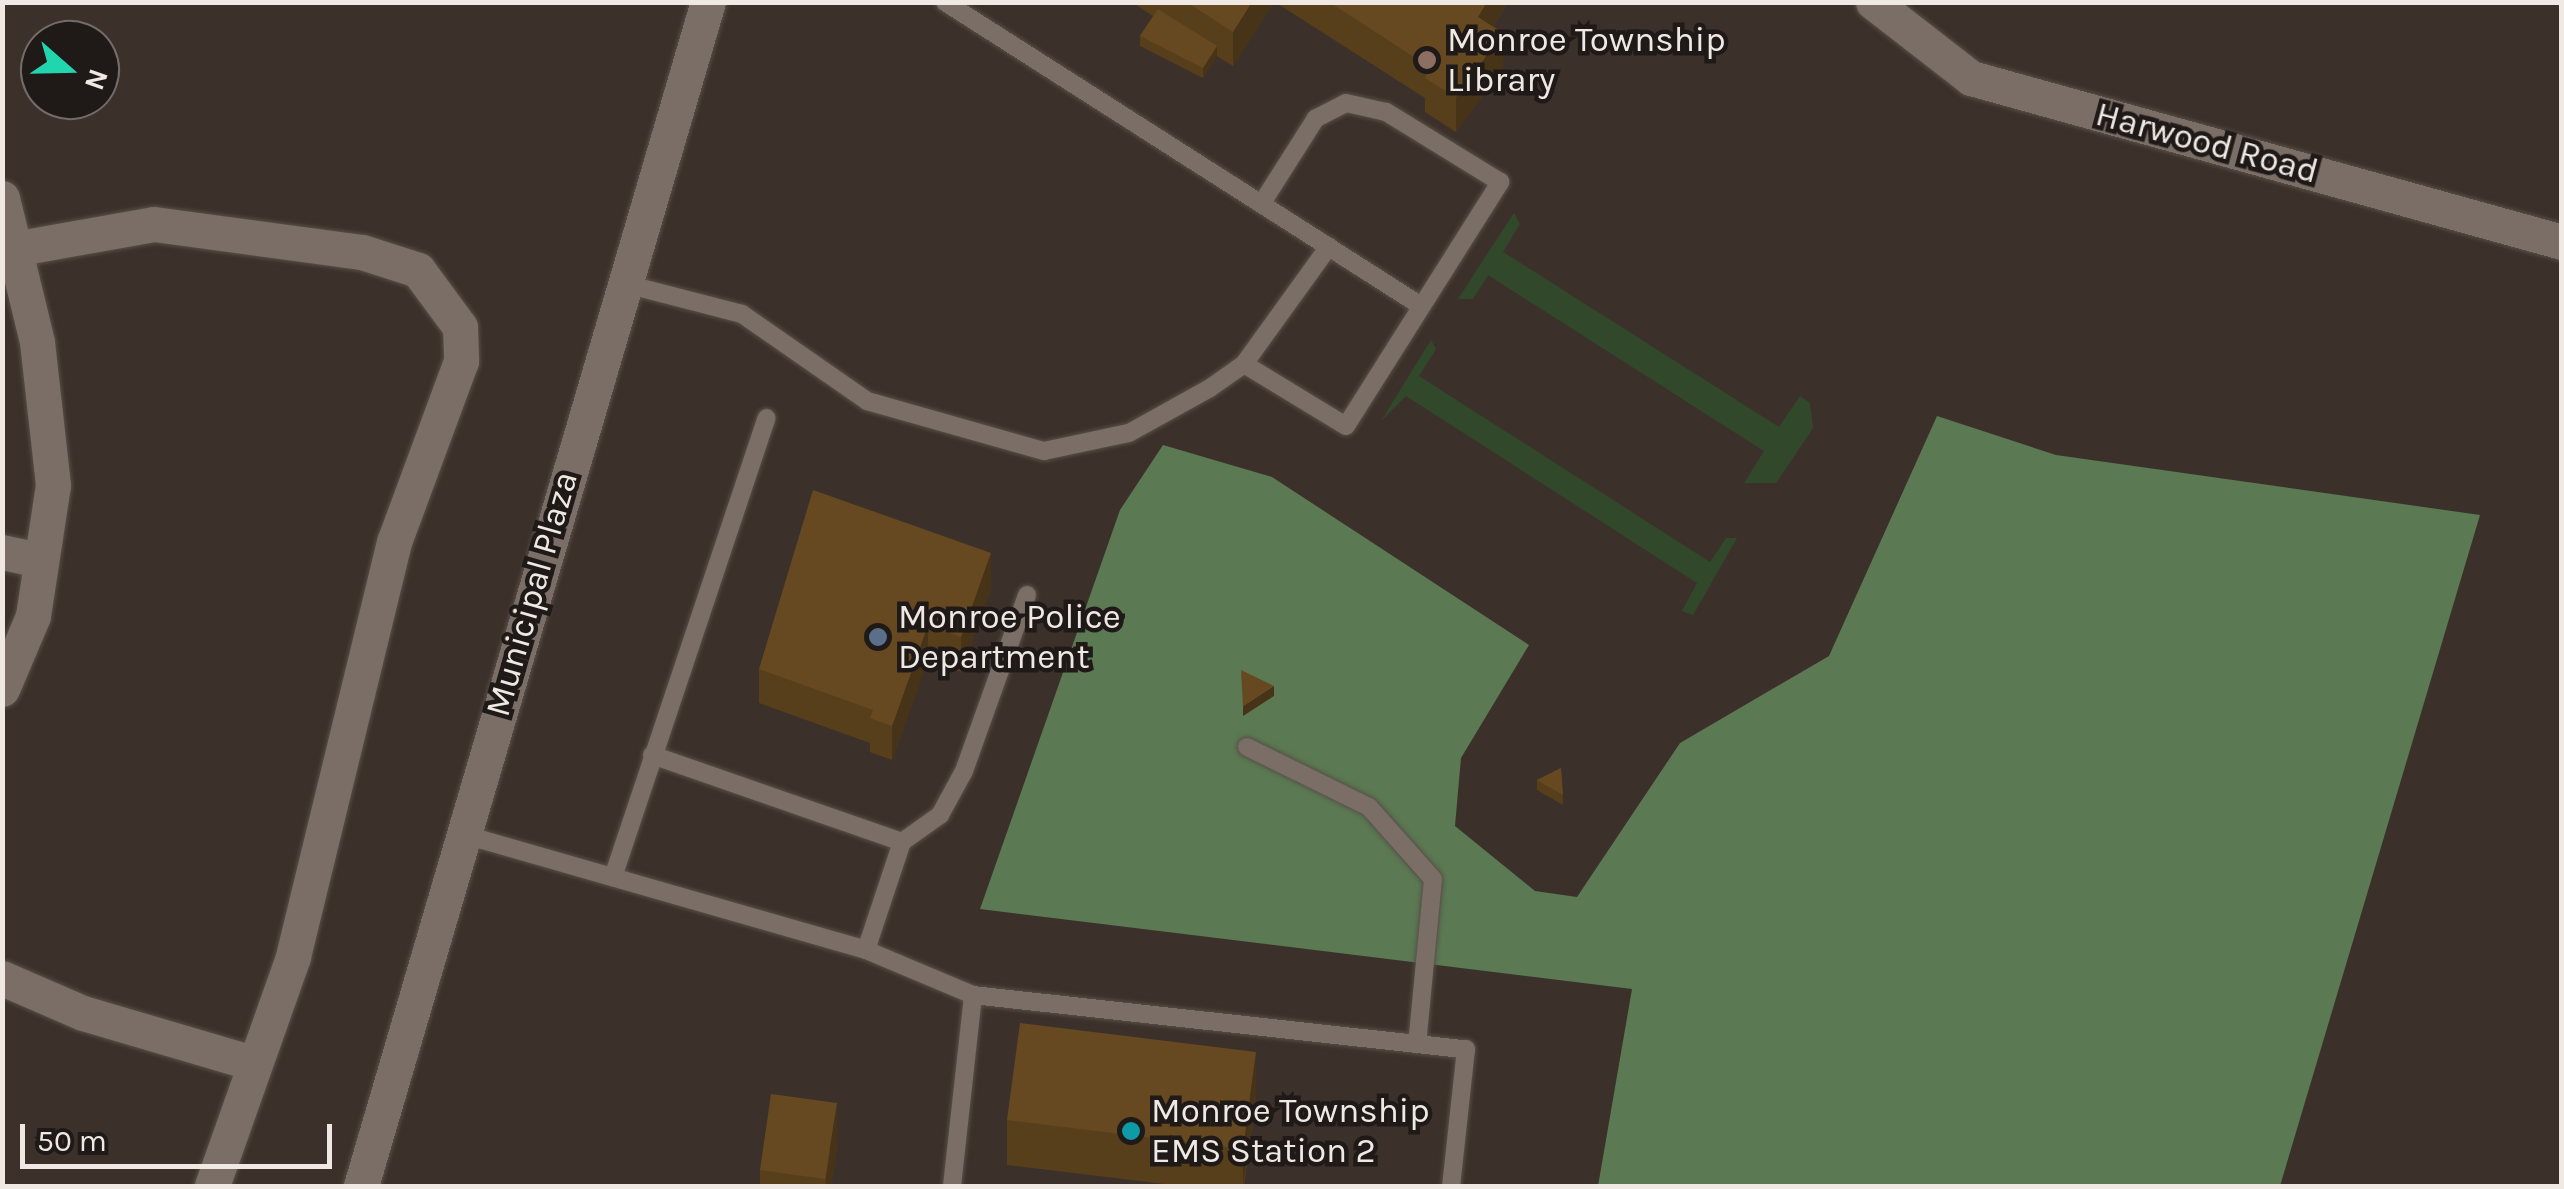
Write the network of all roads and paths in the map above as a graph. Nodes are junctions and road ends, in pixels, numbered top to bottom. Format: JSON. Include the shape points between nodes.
{"nodes":[{"id":1,"x":708,"y":2,"type":"edge"},
{"id":2,"x":944,"y":2,"type":"edge"},
{"id":3,"x":1873,"y":2,"type":"edge"},
{"id":4,"x":2,"y":198,"type":"edge"},
{"id":5,"x":1262,"y":203,"type":"junction"},
{"id":6,"x":2562,"y":242,"type":"edge"},
{"id":7,"x":1329,"y":246,"type":"junction"},
{"id":8,"x":19,"y":248,"type":"junction"},
{"id":9,"x":622,"y":283,"type":"junction"},
{"id":10,"x":1421,"y":306,"type":"junction"},
{"id":11,"x":1244,"y":364,"type":"junction"},
{"id":12,"x":767,"y":418,"type":"dead end"},
{"id":13,"x":2,"y":552,"type":"edge"},
{"id":14,"x":41,"y":560,"type":"junction"},
{"id":15,"x":1027,"y":595,"type":"dead end"},
{"id":16,"x":2,"y":689,"type":"edge"},
{"id":17,"x":1246,"y":747,"type":"dead end"},
{"id":18,"x":652,"y":756,"type":"junction"},
{"id":19,"x":462,"y":834,"type":"junction"},
{"id":20,"x":902,"y":842,"type":"junction"},
{"id":21,"x":612,"y":877,"type":"junction"},
{"id":22,"x":866,"y":950,"type":"junction"},
{"id":23,"x":2,"y":978,"type":"edge"},
{"id":24,"x":973,"y":995,"type":"junction"},
{"id":25,"x":1417,"y":1044,"type":"junction"},
{"id":26,"x":252,"y":1064,"type":"junction"},
{"id":27,"x":212,"y":1186,"type":"edge"},
{"id":28,"x":361,"y":1186,"type":"edge"},
{"id":29,"x":952,"y":1186,"type":"edge"},
{"id":30,"x":1451,"y":1186,"type":"edge"}],
"edges":[{"from":1,"to":9,"type":"street","name":"Municipal Plaza"},
{"from":2,"to":5,"type":"lane"},
{"from":3,"to":6,"type":"street","name":"Harwood Road","via":[[1971,78]]},
{"from":4,"to":8,"type":"street"},
{"from":5,"to":7,"type":"lane"},
{"from":5,"to":10,"type":"lane","via":[[1316,118],[1346,103],[1386,112],[1500,182]]},
{"from":7,"to":10,"type":"lane"},
{"from":7,"to":11,"type":"lane"},
{"from":8,"to":14,"type":"street","via":[[53,485]]},
{"from":8,"to":26,"type":"street","via":[[154,224],[362,252],[418,270],[460,328],[461,361],[394,542],[294,958]]},
{"from":9,"to":11,"type":"lane","via":[[742,314],[867,401],[1044,451],[1129,433]]},
{"from":9,"to":19,"type":"street","name":"Municipal Plaza"},
{"from":10,"to":11,"type":"lane","via":[[1346,426]]},
{"from":12,"to":18,"type":"lane"},
{"from":13,"to":14,"type":"street"},
{"from":14,"to":16,"type":"street","via":[[33,616]]},
{"from":15,"to":20,"type":"lane","via":[[964,771],[940,815]]},
{"from":17,"to":25,"type":"lane","via":[[1369,808],[1433,879]]},
{"from":18,"to":20,"type":"lane"},
{"from":18,"to":21,"type":"lane"},
{"from":19,"to":21,"type":"lane"},
{"from":19,"to":28,"type":"street","name":"Municipal Plaza"},
{"from":20,"to":22,"type":"lane"},
{"from":21,"to":22,"type":"lane"},
{"from":22,"to":24,"type":"lane"},
{"from":23,"to":26,"type":"street","via":[[83,1014]]},
{"from":24,"to":25,"type":"lane"},
{"from":24,"to":29,"type":"lane"},
{"from":25,"to":30,"type":"lane","via":[[1466,1050]]},
{"from":26,"to":27,"type":"street"}]}
